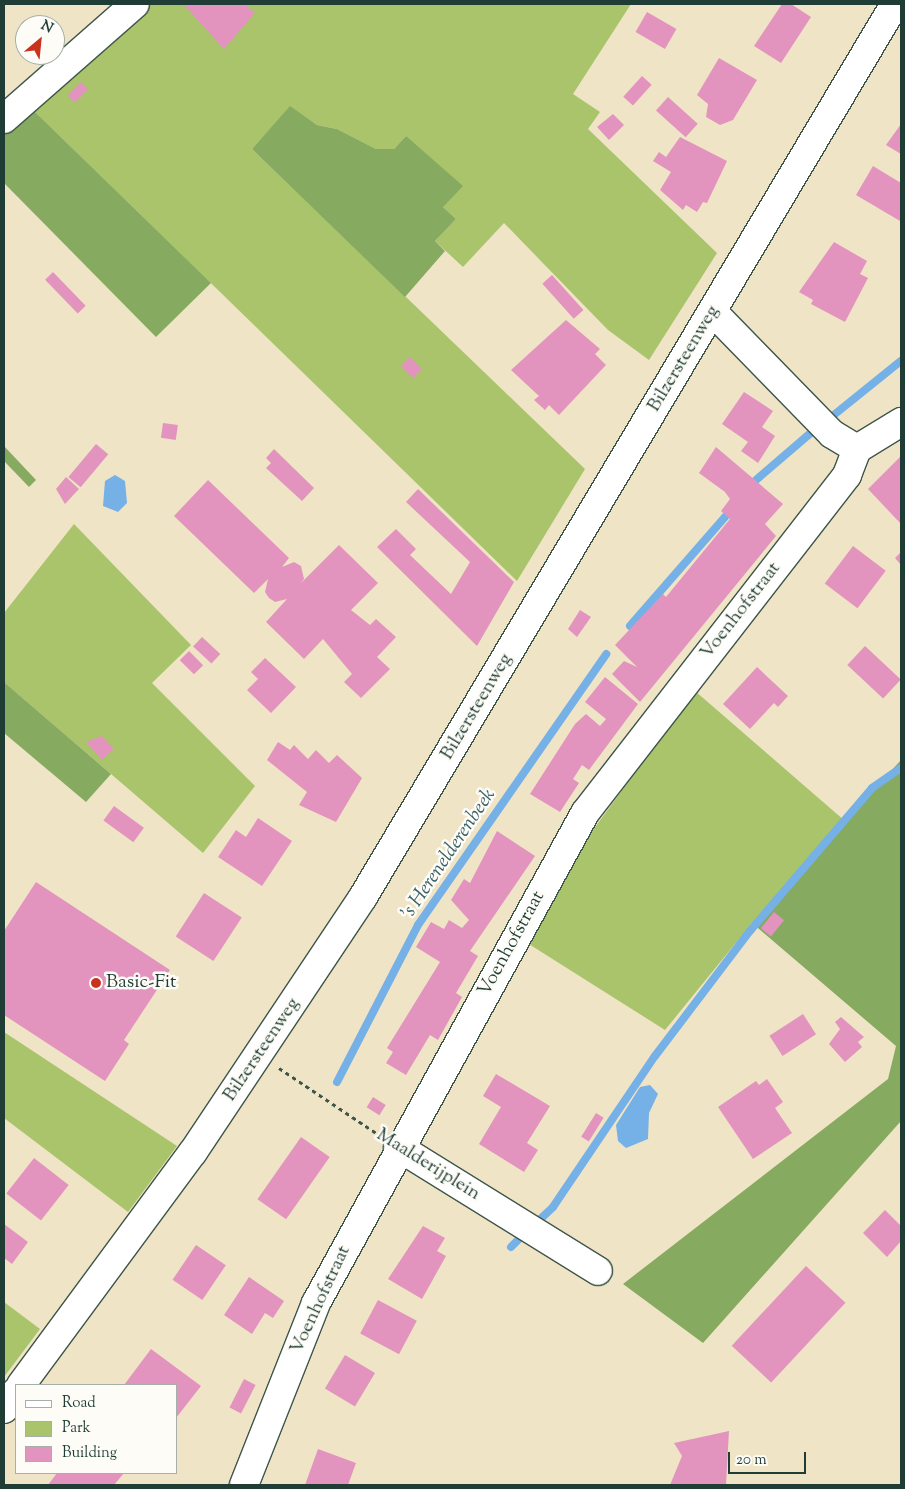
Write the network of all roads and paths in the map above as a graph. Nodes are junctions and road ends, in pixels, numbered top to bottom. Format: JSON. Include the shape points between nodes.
{"nodes":[{"id":1,"x":135,"y":4,"type":"edge"},
{"id":2,"x":895,"y":4,"type":"edge"},
{"id":3,"x":4,"y":119,"type":"edge"},
{"id":4,"x":713,"y":312,"type":"junction"},
{"id":5,"x":901,"y":422,"type":"edge"},
{"id":6,"x":857,"y":449,"type":"junction"},
{"id":7,"x":261,"y":1054,"type":"junction"},
{"id":8,"x":398,"y":1147,"type":"junction"},
{"id":9,"x":598,"y":1271,"type":"dead end"},
{"id":10,"x":22,"y":1384,"type":"edge"},
{"id":11,"x":15,"y":1393,"type":"edge"},
{"id":12,"x":4,"y":1409,"type":"edge"},
{"id":13,"x":244,"y":1485,"type":"edge"}],
"edges":[{"from":1,"to":3,"type":"street"},
{"from":2,"to":4,"type":"street","name":"Bilzersteenweg"},
{"from":4,"to":6,"type":"street","via":[[832,434]]},
{"from":4,"to":7,"type":"street","name":"Bilzersteenweg","via":[[363,897]]},
{"from":5,"to":6,"type":"street"},
{"from":6,"to":8,"type":"street","name":"Voenhofstraat","via":[[847,475],[585,813]]},
{"from":7,"to":8,"type":"path","name":"Maalderijplein"},
{"from":7,"to":10,"type":"street","name":"Bilzersteenweg"},
{"from":8,"to":9,"type":"street","name":"Maalderijplein"},
{"from":8,"to":13,"type":"street","name":"Voenhofstraat","via":[[316,1303]]},
{"from":11,"to":12,"type":"street"}]}
